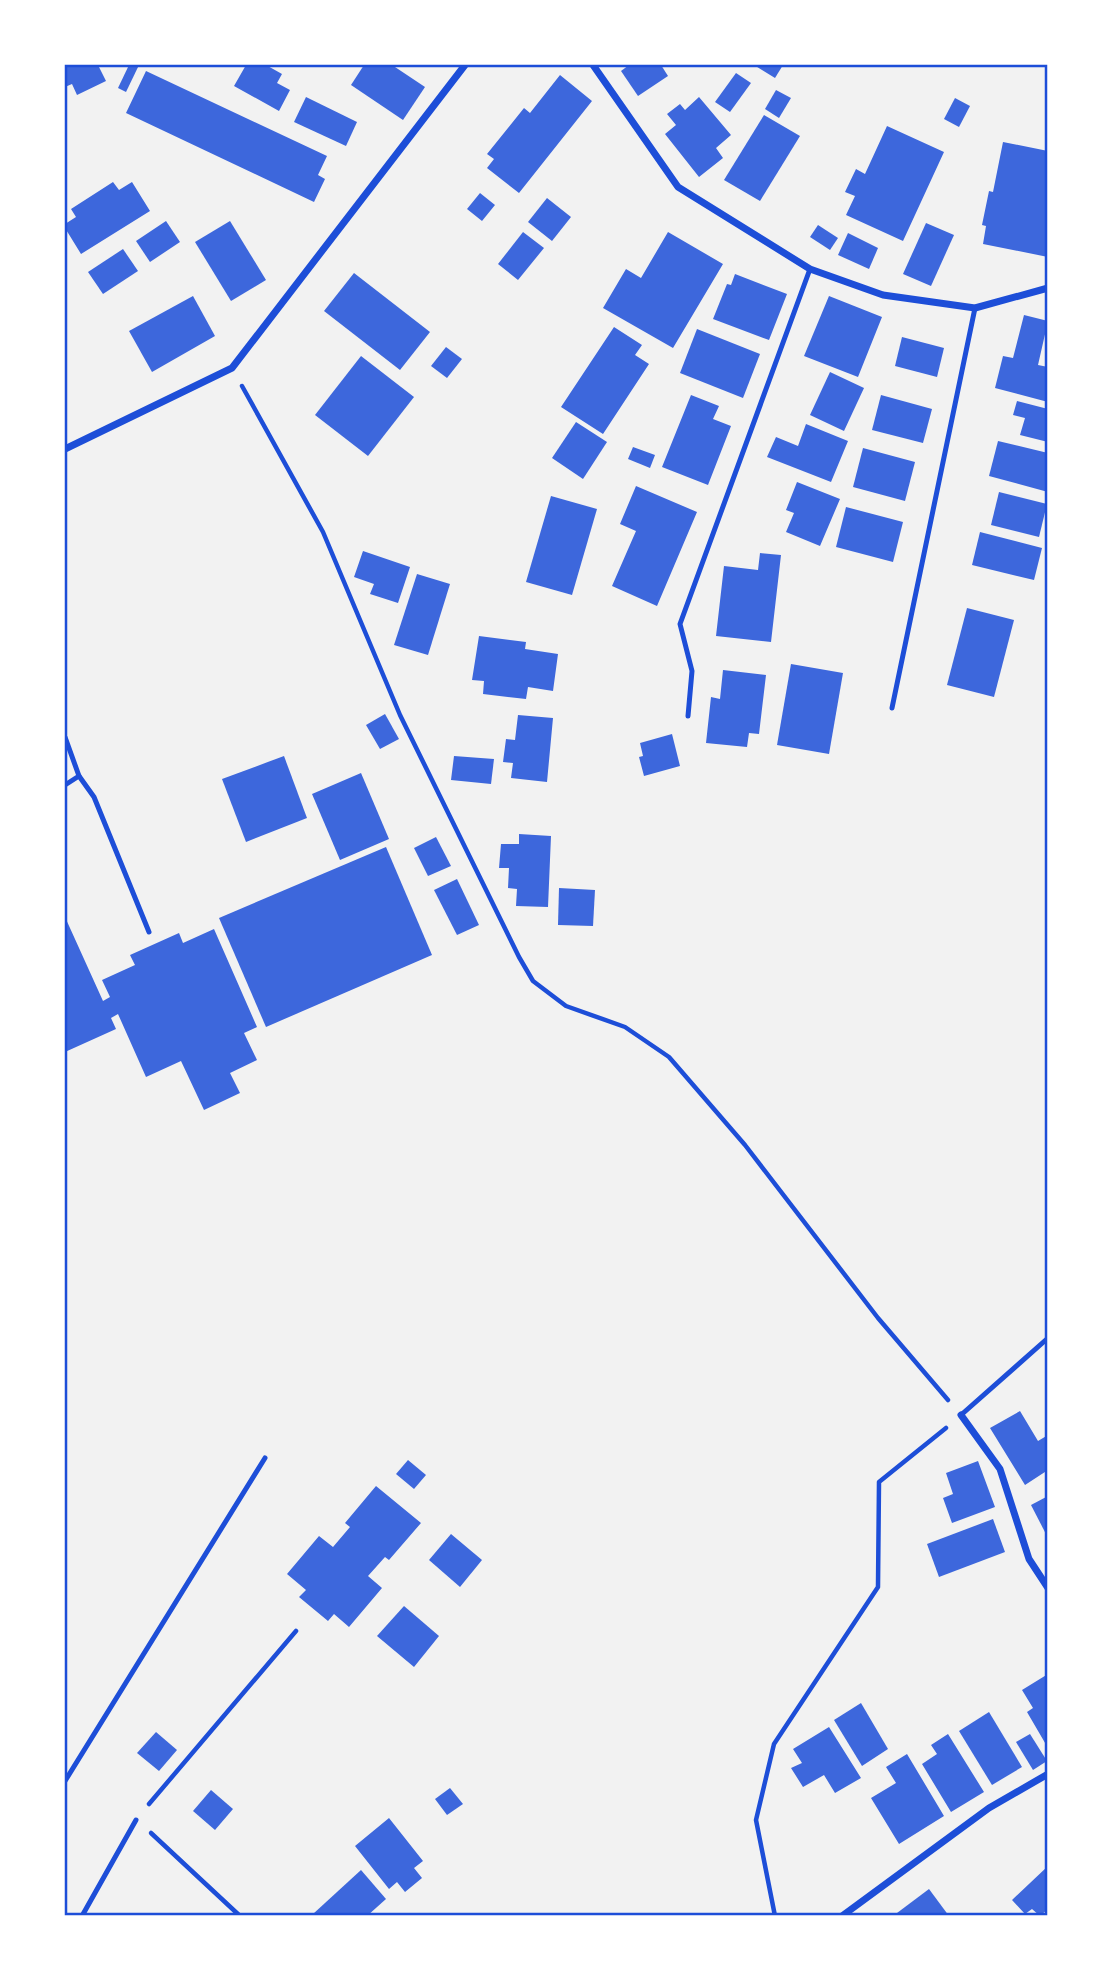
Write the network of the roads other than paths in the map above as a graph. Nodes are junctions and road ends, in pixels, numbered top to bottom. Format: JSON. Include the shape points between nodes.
{"nodes":[{"id":1,"x":465,"y":65,"type":"edge"},
{"id":2,"x":593,"y":65,"type":"edge"},
{"id":3,"x":810,"y":269,"type":"junction"},
{"id":4,"x":1048,"y":288,"type":"edge"},
{"id":5,"x":975,"y":308,"type":"junction"},
{"id":6,"x":65,"y":449,"type":"edge"},
{"id":7,"x":892,"y":708,"type":"dead end"},
{"id":8,"x":688,"y":716,"type":"dead end"},
{"id":9,"x":65,"y":737,"type":"edge"},
{"id":10,"x":79,"y":776,"type":"junction"},
{"id":11,"x":65,"y":785,"type":"edge"},
{"id":12,"x":149,"y":932,"type":"dead end"},
{"id":13,"x":1048,"y":1338,"type":"edge"},
{"id":14,"x":961,"y":1415,"type":"joint"},
{"id":15,"x":265,"y":1458,"type":"dead end"},
{"id":16,"x":1048,"y":1588,"type":"edge"},
{"id":17,"x":1048,"y":1774,"type":"edge"},
{"id":18,"x":65,"y":1781,"type":"edge"},
{"id":19,"x":136,"y":1820,"type":"road end"},
{"id":20,"x":82,"y":1916,"type":"edge"},
{"id":21,"x":842,"y":1916,"type":"edge"}],
"edges":[{"from":1,"to":6,"type":"street","via":[[232,368]]},
{"from":2,"to":3,"type":"street","via":[[678,187]]},
{"from":3,"to":5,"type":"street","via":[[883,295]]},
{"from":3,"to":8,"type":"lane","via":[[680,624],[692,671]]},
{"from":4,"to":5,"type":"street"},
{"from":5,"to":7,"type":"lane"},
{"from":9,"to":10,"type":"lane"},
{"from":10,"to":11,"type":"lane"},
{"from":10,"to":12,"type":"lane","via":[[94,797]]},
{"from":13,"to":14,"type":"lane"},
{"from":14,"to":16,"type":"street","via":[[1000,1469],[1029,1559]]},
{"from":15,"to":18,"type":"lane"},
{"from":17,"to":21,"type":"street","via":[[989,1808]]},
{"from":19,"to":20,"type":"lane"}]}
